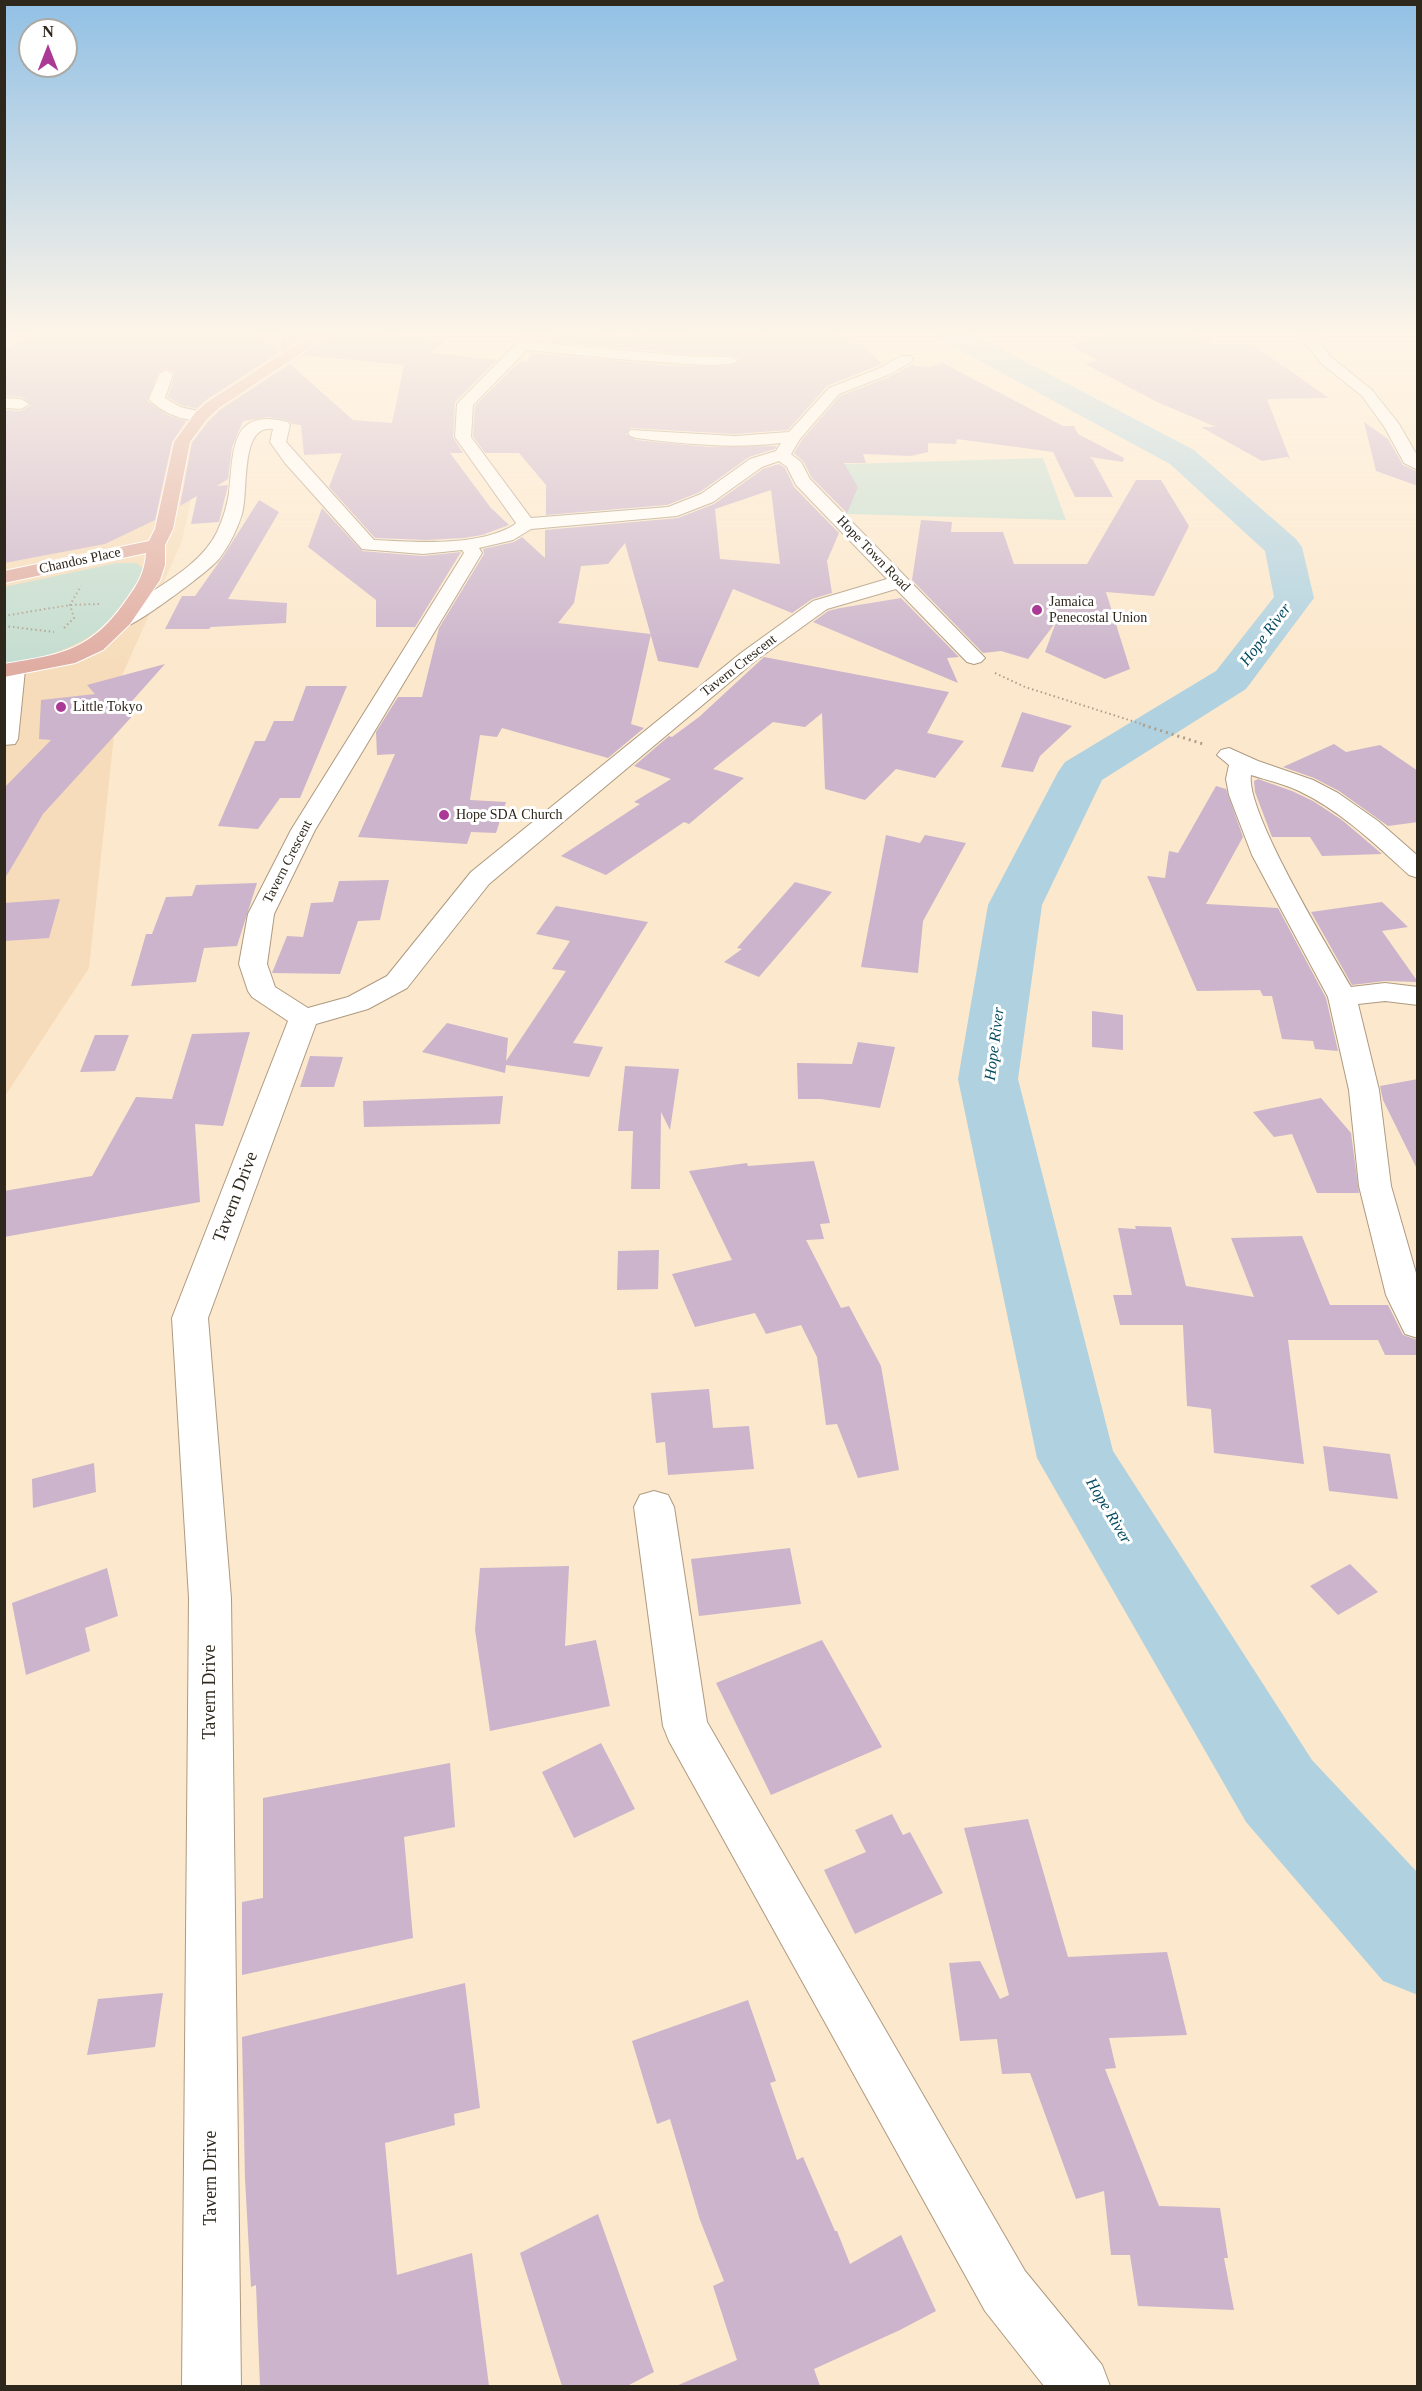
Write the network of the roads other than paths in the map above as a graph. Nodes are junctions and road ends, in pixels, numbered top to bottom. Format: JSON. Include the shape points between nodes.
{"nodes":[{"id":1,"x":182,"y":444,"type":"edge"},
{"id":2,"x":243,"y":444,"type":"edge"},
{"id":3,"x":279,"y":444,"type":"edge"},
{"id":4,"x":468,"y":444,"type":"edge"},
{"id":5,"x":789,"y":444,"type":"edge"},
{"id":6,"x":1402,"y":444,"type":"edge"},
{"id":7,"x":781,"y":456,"type":"junction"},
{"id":8,"x":1418,"y":465,"type":"edge"},
{"id":9,"x":526,"y":524,"type":"junction"},
{"id":10,"x":468,"y":544,"type":"junction"},
{"id":11,"x":156,"y":545,"type":"junction"},
{"id":12,"x":4,"y":577,"type":"edge"},
{"id":13,"x":899,"y":582,"type":"junction"},
{"id":14,"x":124,"y":618,"type":"junction"},
{"id":15,"x":974,"y":658,"type":"road end"},
{"id":16,"x":9,"y":670,"type":"edge"},
{"id":17,"x":7,"y":739,"type":"dead end"},
{"id":18,"x":1418,"y":870,"type":"edge"},
{"id":19,"x":1418,"y":996,"type":"edge"},
{"id":20,"x":1342,"y":997,"type":"junction"},
{"id":21,"x":304,"y":1018,"type":"junction"},
{"id":22,"x":1418,"y":1325,"type":"edge"},
{"id":23,"x":654,"y":1507,"type":"dead end"},
{"id":24,"x":211,"y":2386,"type":"edge"},
{"id":25,"x":1081,"y":2386,"type":"edge"}],
"edges":[{"from":1,"to":11,"type":"main road","via":[[164,529]]},
{"from":2,"to":14,"type":"street","via":[[236,503],[212,556]]},
{"from":3,"to":10,"type":"street","via":[[369,545],[423,548]]},
{"from":4,"to":9,"type":"street"},
{"from":5,"to":7,"type":"street"},
{"from":6,"to":8,"type":"street"},
{"from":7,"to":9,"type":"street","via":[[756,463],[707,498],[671,512]]},
{"from":7,"to":13,"type":"street","name":"Hope Town Road","via":[[789,459],[802,481]]},
{"from":9,"to":10,"type":"street","via":[[501,538]]},
{"from":10,"to":21,"type":"street","name":"Tavern Crescent","via":[[473,553],[303,830],[261,914],[253,964],[262,991]]},
{"from":11,"to":12,"type":"main road","name":"Chandos Place"},
{"from":11,"to":14,"type":"main road","via":[[150,580]]},
{"from":13,"to":15,"type":"street","name":"Hope Town Road"},
{"from":13,"to":21,"type":"street","name":"Tavern Crescent","via":[[820,605],[748,657],[480,878],[397,982],[358,1003]]},
{"from":14,"to":16,"type":"main road","via":[[96,646],[68,659]]},
{"from":16,"to":17,"type":"street"},
{"from":18,"to":20,"type":"street","via":[[1365,821],[1314,789],[1235,760],[1241,795],[1265,855]]},
{"from":19,"to":20,"type":"street","via":[[1384,992]]},
{"from":20,"to":22,"type":"street","via":[[1364,1090],[1375,1186],[1404,1295]]},
{"from":21,"to":24,"type":"street","name":"Tavern Drive","via":[[190,1318],[210,1598]]},
{"from":23,"to":25,"type":"street","via":[[685,1725],[1005,2290]]}]}
